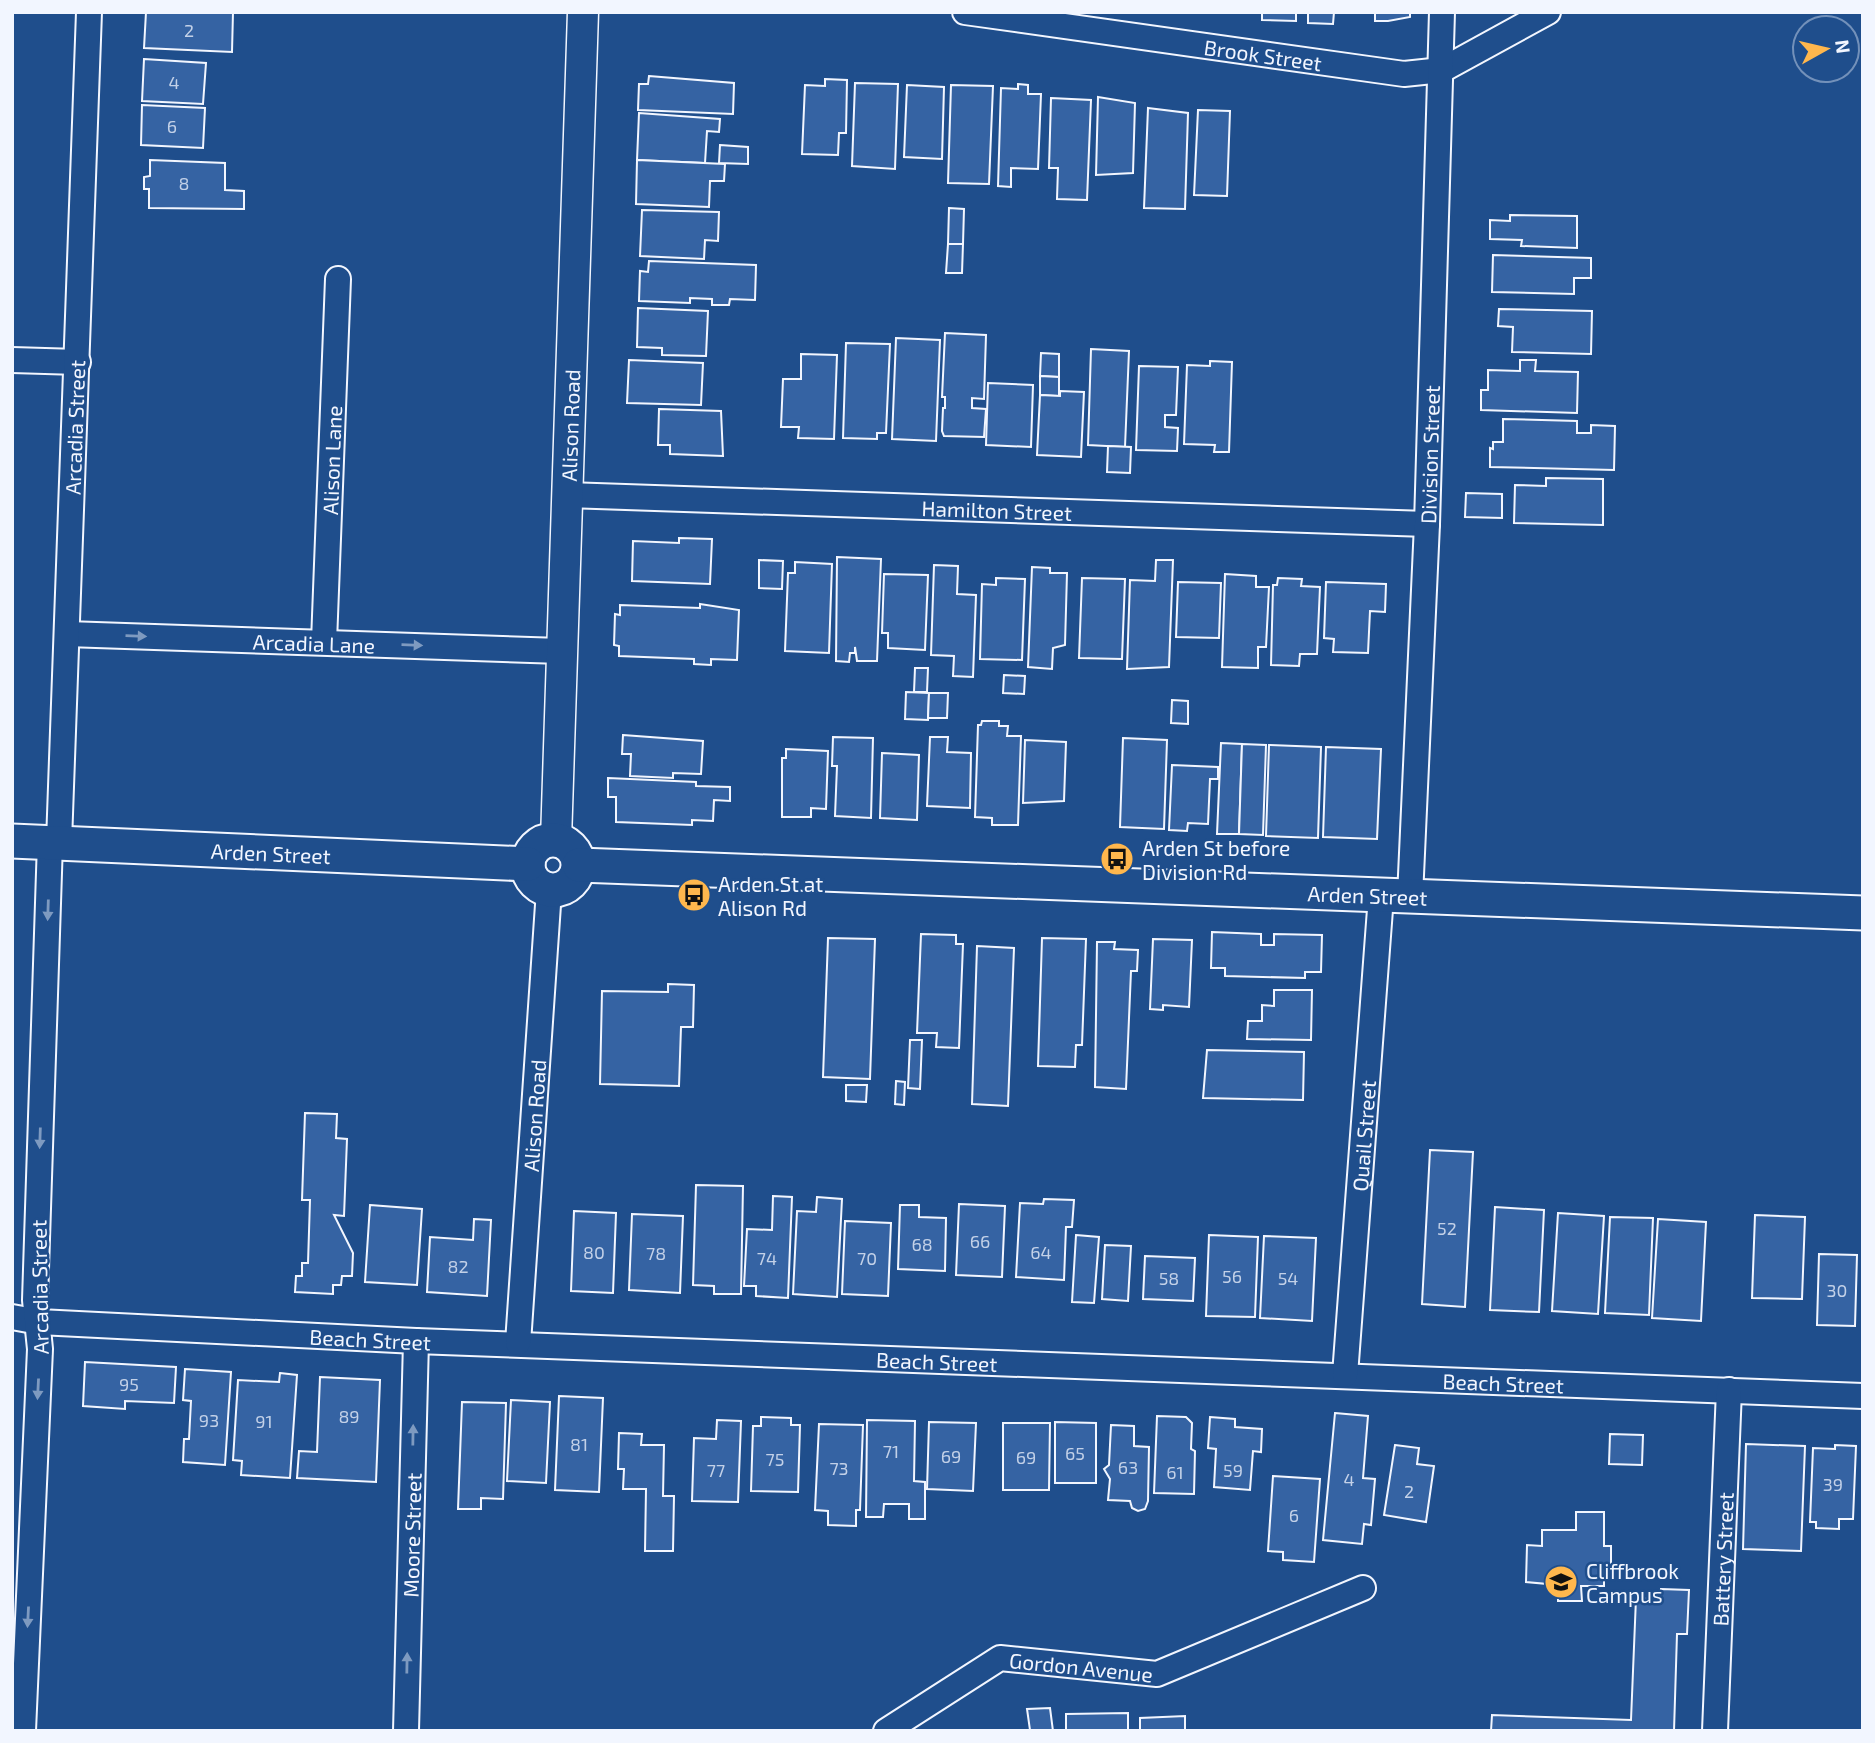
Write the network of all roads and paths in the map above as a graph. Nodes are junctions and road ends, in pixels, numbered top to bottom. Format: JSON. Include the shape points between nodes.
{"nodes":[{"id":1,"x":89,"y":12,"type":"edge"},
{"id":2,"x":583,"y":12,"type":"edge"},
{"id":3,"x":1443,"y":12,"type":"edge"},
{"id":4,"x":1548,"y":12,"type":"edge"},
{"id":5,"x":971,"y":13,"type":"edge"},
{"id":6,"x":1442,"y":70,"type":"junction"},
{"id":7,"x":338,"y":279,"type":"dead end"},
{"id":8,"x":12,"y":360,"type":"edge"},
{"id":9,"x":78,"y":362,"type":"junction"},
{"id":10,"x":567,"y":495,"type":"junction"},
{"id":11,"x":1427,"y":524,"type":"junction"},
{"id":12,"x":67,"y":634,"type":"junction"},
{"id":13,"x":324,"y":642,"type":"junction"},
{"id":14,"x":561,"y":651,"type":"junction"},
{"id":15,"x":556,"y":840,"type":"junction"},
{"id":16,"x":12,"y":841,"type":"edge"},
{"id":17,"x":55,"y":842,"type":"junction"},
{"id":18,"x":528,"y":863,"type":"junction"},
{"id":19,"x":579,"y":865,"type":"junction"},
{"id":20,"x":549,"y":890,"type":"junction"},
{"id":21,"x":1396,"y":897,"type":"junction"},
{"id":22,"x":1863,"y":913,"type":"edge"},
{"id":23,"x":12,"y":1317,"type":"edge"},
{"id":24,"x":39,"y":1322,"type":"junction"},
{"id":25,"x":416,"y":1341,"type":"junction"},
{"id":26,"x":518,"y":1343,"type":"junction"},
{"id":27,"x":1345,"y":1375,"type":"junction"},
{"id":28,"x":1729,"y":1390,"type":"junction"},
{"id":29,"x":1863,"y":1396,"type":"edge"},
{"id":30,"x":1363,"y":1588,"type":"dead end"},
{"id":31,"x":23,"y":1731,"type":"edge"},
{"id":32,"x":406,"y":1731,"type":"edge"},
{"id":33,"x":886,"y":1731,"type":"edge"},
{"id":34,"x":1715,"y":1731,"type":"edge"}],
"edges":[{"from":1,"to":9,"type":"street","name":"Arcadia Street"},
{"from":2,"to":10,"type":"street","name":"Alison Road"},
{"from":3,"to":6,"type":"street","name":"Division Street"},
{"from":4,"to":6,"type":"street","name":"Brook Street"},
{"from":5,"to":6,"type":"street","name":"Brook Street","via":[[1404,74]]},
{"from":6,"to":11,"type":"street","name":"Division Street"},
{"from":7,"to":13,"type":"street","name":"Alison Lane"},
{"from":8,"to":9,"type":"street"},
{"from":9,"to":12,"type":"street","name":"Arcadia Street"},
{"from":10,"to":11,"type":"street","name":"Hamilton Street"},
{"from":10,"to":14,"type":"street","name":"Alison Road"},
{"from":11,"to":21,"type":"street","name":"Division Street"},
{"from":12,"to":13,"type":"street","name":"Arcadia Lane","one_way":true},
{"from":12,"to":17,"type":"street","name":"Arcadia Street"},
{"from":13,"to":14,"type":"street","name":"Arcadia Lane","one_way":true},
{"from":14,"to":15,"type":"street","name":"Alison Road"},
{"from":15,"to":18,"type":"main road","via":[[537,846]]},
{"from":15,"to":19,"type":"main road","via":[[570,846]]},
{"from":16,"to":17,"type":"main road","name":"Arden Street"},
{"from":17,"to":18,"type":"main road","name":"Arden Street"},
{"from":17,"to":24,"type":"street","name":"Arcadia Street","one_way":true,"via":[[35,1300]]},
{"from":18,"to":20,"type":"main road","via":[[536,883]]},
{"from":19,"to":20,"type":"main road","via":[[572,882]]},
{"from":19,"to":21,"type":"main road","name":"Arden Street"},
{"from":20,"to":26,"type":"street","name":"Alison Road"},
{"from":21,"to":22,"type":"main road","name":"Arden Street"},
{"from":21,"to":27,"type":"street","name":"Quail Street"},
{"from":23,"to":24,"type":"street","name":"Beach Street"},
{"from":24,"to":25,"type":"street","name":"Beach Street"},
{"from":24,"to":31,"type":"street","name":"Arcadia Street","one_way":true},
{"from":25,"to":26,"type":"street","name":"Beach Street"},
{"from":32,"to":25,"type":"street","name":"Moore Street","one_way":true},
{"from":26,"to":27,"type":"street","name":"Beach Street"},
{"from":27,"to":28,"type":"street","name":"Beach Street"},
{"from":28,"to":29,"type":"street","name":"Beach Street"},
{"from":28,"to":34,"type":"street","name":"Battery Street"},
{"from":30,"to":33,"type":"street","name":"Gordon Avenue","via":[[1157,1674],[1000,1658]]}]}
